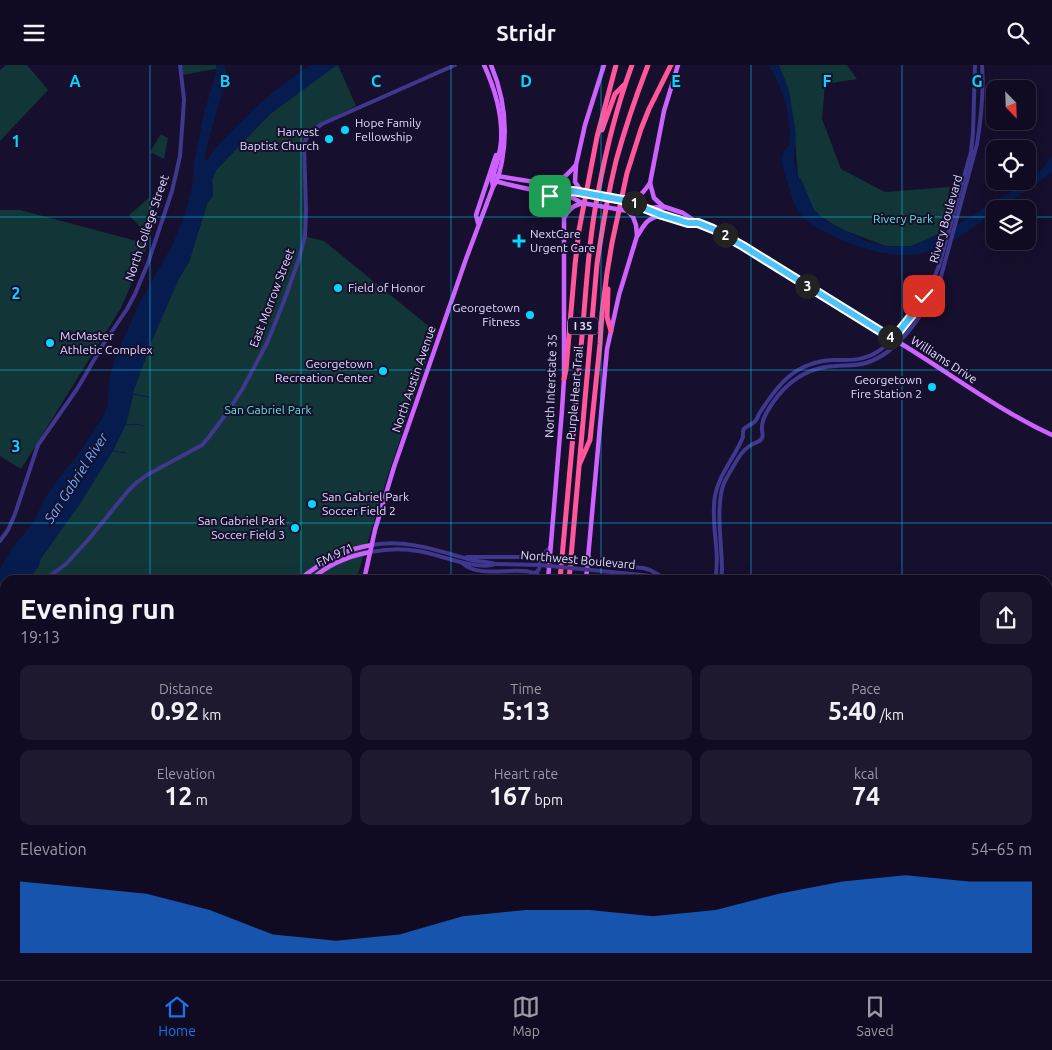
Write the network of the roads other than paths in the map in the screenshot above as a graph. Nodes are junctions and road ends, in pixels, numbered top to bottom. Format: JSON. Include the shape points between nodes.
{"nodes":[{"id":1,"x":180,"y":65,"type":"edge"},
{"id":2,"x":455,"y":65,"type":"edge"},
{"id":3,"x":484,"y":65,"type":"edge"},
{"id":4,"x":491,"y":65,"type":"edge"},
{"id":5,"x":604,"y":65,"type":"edge"},
{"id":6,"x":616,"y":65,"type":"edge"},
{"id":7,"x":632,"y":65,"type":"edge"},
{"id":8,"x":648,"y":65,"type":"edge"},
{"id":9,"x":671,"y":65,"type":"edge"},
{"id":10,"x":678,"y":65,"type":"edge"},
{"id":11,"x":975,"y":65,"type":"edge"},
{"id":12,"x":982,"y":65,"type":"edge"},
{"id":13,"x":624,"y":84,"type":"junction"},
{"id":14,"x":597,"y":137,"type":"junction"},
{"id":15,"x":501,"y":143,"type":"junction"},
{"id":16,"x":576,"y":165,"type":"junction"},
{"id":17,"x":496,"y":176,"type":"junction"},
{"id":18,"x":494,"y":183,"type":"junction"},
{"id":19,"x":650,"y":183,"type":"junction"},
{"id":20,"x":547,"y":184,"type":"junction"},
{"id":21,"x":545,"y":192,"type":"junction"},
{"id":22,"x":562,"y":192,"type":"junction"},
{"id":23,"x":584,"y":193,"type":"junction"},
{"id":24,"x":628,"y":201,"type":"junction"},
{"id":25,"x":582,"y":203,"type":"junction"},
{"id":26,"x":665,"y":207,"type":"junction"},
{"id":27,"x":644,"y":208,"type":"junction"},
{"id":28,"x":628,"y":211,"type":"junction"},
{"id":29,"x":662,"y":215,"type":"junction"},
{"id":30,"x":564,"y":218,"type":"junction"},
{"id":31,"x":698,"y":223,"type":"junction"},
{"id":32,"x":479,"y":225,"type":"junction"},
{"id":33,"x":614,"y":234,"type":"junction"},
{"id":34,"x":637,"y":236,"type":"junction"},
{"id":35,"x":610,"y":331,"type":"junction"},
{"id":36,"x":893,"y":339,"type":"junction"},
{"id":37,"x":899,"y":342,"type":"junction"},
{"id":38,"x":564,"y":379,"type":"junction"},
{"id":39,"x":752,"y":424,"type":"junction"},
{"id":40,"x":761,"y":428,"type":"junction"},
{"id":41,"x":1052,"y":435,"type":"edge"},
{"id":42,"x":743,"y":437,"type":"junction"},
{"id":43,"x":753,"y":444,"type":"junction"},
{"id":44,"x":578,"y":469,"type":"junction"},
{"id":45,"x":0,"y":541,"type":"edge"},
{"id":46,"x":372,"y":545,"type":"junction"},
{"id":47,"x":550,"y":547,"type":"junction"},
{"id":48,"x":370,"y":552,"type":"junction"},
{"id":49,"x":589,"y":556,"type":"junction"},
{"id":50,"x":537,"y":557,"type":"junction"},
{"id":51,"x":461,"y":559,"type":"junction"},
{"id":52,"x":597,"y":564,"type":"junction"},
{"id":53,"x":535,"y":573,"type":"junction"},
{"id":54,"x":51,"y":575,"type":"edge"},
{"id":55,"x":306,"y":575,"type":"edge"},
{"id":56,"x":317,"y":575,"type":"edge"},
{"id":57,"x":365,"y":575,"type":"edge"},
{"id":58,"x":539,"y":575,"type":"edge"},
{"id":59,"x":548,"y":575,"type":"edge"},
{"id":60,"x":560,"y":575,"type":"edge"},
{"id":61,"x":569,"y":575,"type":"edge"},
{"id":62,"x":587,"y":575,"type":"edge"},
{"id":63,"x":594,"y":575,"type":"edge"},
{"id":64,"x":642,"y":575,"type":"edge"},
{"id":65,"x":659,"y":575,"type":"edge"},
{"id":66,"x":715,"y":575,"type":"edge"},
{"id":67,"x":721,"y":575,"type":"edge"}],
"edges":[{"from":1,"to":45,"type":"street","name":"North College Street","via":[[184,99],[180,156],[148,263],[129,305],[86,376],[38,445],[15,514]]},
{"from":2,"to":54,"type":"street","name":"East Morrow Street","via":[[312,131],[304,145],[306,211],[301,251],[274,328],[243,388],[206,441],[136,483],[88,541]]},
{"from":3,"to":15,"type":"main road","name":"North Austin Avenue","via":[[499,109]]},
{"from":4,"to":17,"type":"main road","name":"North Austin Avenue","via":[[505,119],[505,145]]},
{"from":5,"to":16,"type":"main road"},
{"from":6,"to":14,"type":"highway"},
{"from":7,"to":13,"type":"highway","name":"Purple Heart Trail","number":"I 35"},
{"from":8,"to":44,"type":"highway","name":"Purple Heart Trail","number":"I 35","via":[[616,161],[601,236]]},
{"from":9,"to":33,"type":"highway","via":[[633,151]]},
{"from":10,"to":19,"type":"main road","via":[[664,111]]},
{"from":11,"to":36,"type":"street","name":"Rivery Boulevard","via":[[972,142],[939,266],[922,301]]},
{"from":12,"to":37,"type":"street","name":"Rivery Boulevard","via":[[977,144],[940,281]]},
{"from":13,"to":14,"type":"highway","via":[[615,94]]},
{"from":13,"to":60,"type":"highway","name":"Purple Heart Trail","number":"I 35","via":[[603,168],[592,230]]},
{"from":14,"to":38,"type":"highway","via":[[574,265]]},
{"from":15,"to":17,"type":"main road","name":"North Austin Avenue"},
{"from":15,"to":32,"type":"main road","via":[[476,215]]},
{"from":16,"to":20,"type":"main road","via":[[561,180]]},
{"from":16,"to":23,"type":"main road","via":[[575,182]]},
{"from":17,"to":18,"type":"main road","name":"North Austin Avenue"},
{"from":17,"to":20,"type":"main road","name":"Williams Drive"},
{"from":18,"to":21,"type":"main road","name":"Williams Drive"},
{"from":18,"to":32,"type":"main road","name":"North Austin Avenue"},
{"from":19,"to":24,"type":"main road","via":[[644,193]]},
{"from":19,"to":26,"type":"main road","via":[[654,198]]},
{"from":20,"to":22,"type":"main road","name":"Williams Drive"},
{"from":21,"to":22,"type":"main road","name":"Williams Drive"},
{"from":21,"to":30,"type":"main road","via":[[557,201]]},
{"from":22,"to":23,"type":"main road","name":"Williams Drive"},
{"from":22,"to":25,"type":"main road","name":"Williams Drive"},
{"from":23,"to":24,"type":"main road","name":"Williams Drive","bridge":true},
{"from":24,"to":27,"type":"main road","name":"Williams Drive"},
{"from":25,"to":28,"type":"main road","name":"Williams Drive","bridge":true},
{"from":25,"to":30,"type":"main road","via":[[574,206]]},
{"from":26,"to":27,"type":"main road","name":"Williams Drive"},
{"from":26,"to":31,"type":"main road","name":"Williams Drive"},
{"from":27,"to":28,"type":"main road","name":"Williams Drive"},
{"from":27,"to":29,"type":"main road","name":"Williams Drive"},
{"from":28,"to":34,"type":"main road","via":[[636,225]]},
{"from":29,"to":31,"type":"main road","name":"Williams Drive"},
{"from":29,"to":34,"type":"main road","via":[[646,222]]},
{"from":30,"to":38,"type":"main road","name":"North Interstate 35"},
{"from":31,"to":36,"type":"main road","name":"Williams Drive","via":[[726,235]]},
{"from":32,"to":46,"type":"main road","name":"North Austin Avenue","via":[[394,467]]},
{"from":33,"to":35,"type":"highway","via":[[608,287]]},
{"from":33,"to":44,"type":"highway","via":[[602,313],[590,440]]},
{"from":34,"to":35,"type":"main road"},
{"from":35,"to":49,"type":"main road"},
{"from":36,"to":37,"type":"main road","name":"Williams Drive"},
{"from":36,"to":39,"type":"street","name":"Rivery Boulevard","via":[[878,352],[862,358],[820,362],[792,374],[774,391]]},
{"from":37,"to":40,"type":"street","name":"Rivery Boulevard","via":[[865,363],[820,367],[802,374],[776,397]]},
{"from":37,"to":41,"type":"main road","name":"Williams Drive","via":[[993,404]]},
{"from":38,"to":47,"type":"main road","name":"North Interstate 35"},
{"from":39,"to":40,"type":"street"},
{"from":39,"to":42,"type":"street","via":[[745,428]]},
{"from":40,"to":43,"type":"street","via":[[762,438]]},
{"from":42,"to":43,"type":"street"},
{"from":42,"to":66,"type":"street","via":[[719,481],[714,498]]},
{"from":43,"to":67,"type":"street","via":[[739,457],[720,496]]},
{"from":44,"to":61,"type":"highway","name":"Purple Heart Trail","number":"I 35"},
{"from":46,"to":48,"type":"main road","name":"North Austin Avenue"},
{"from":46,"to":51,"type":"street","name":"Northwest Boulevard","via":[[411,544]]},
{"from":46,"to":55,"type":"main road","name":"FM 971","number":"FM 971","via":[[338,554]]},
{"from":47,"to":50,"type":"street"},
{"from":47,"to":59,"type":"main road","name":"North Interstate 35"},
{"from":48,"to":51,"type":"street","name":"Northwest Boulevard","via":[[399,549]]},
{"from":48,"to":56,"type":"main road","name":"FM 971","number":"FM 971","via":[[345,559]]},
{"from":48,"to":57,"type":"main road","name":"North Austin Avenue"},
{"from":49,"to":52,"type":"street"},
{"from":49,"to":62,"type":"main road"},
{"from":50,"to":51,"type":"street"},
{"from":50,"to":53,"type":"street","via":[[540,567]]},
{"from":51,"to":53,"type":"street","via":[[467,567],[483,571]]},
{"from":51,"to":64,"type":"street","name":"Northwest Boulevard","bridge":true,"via":[[489,565],[540,565]]},
{"from":52,"to":63,"type":"street","via":[[594,565]]},
{"from":52,"to":65,"type":"street","via":[[643,568]]},
{"from":53,"to":58,"type":"street"}]}
